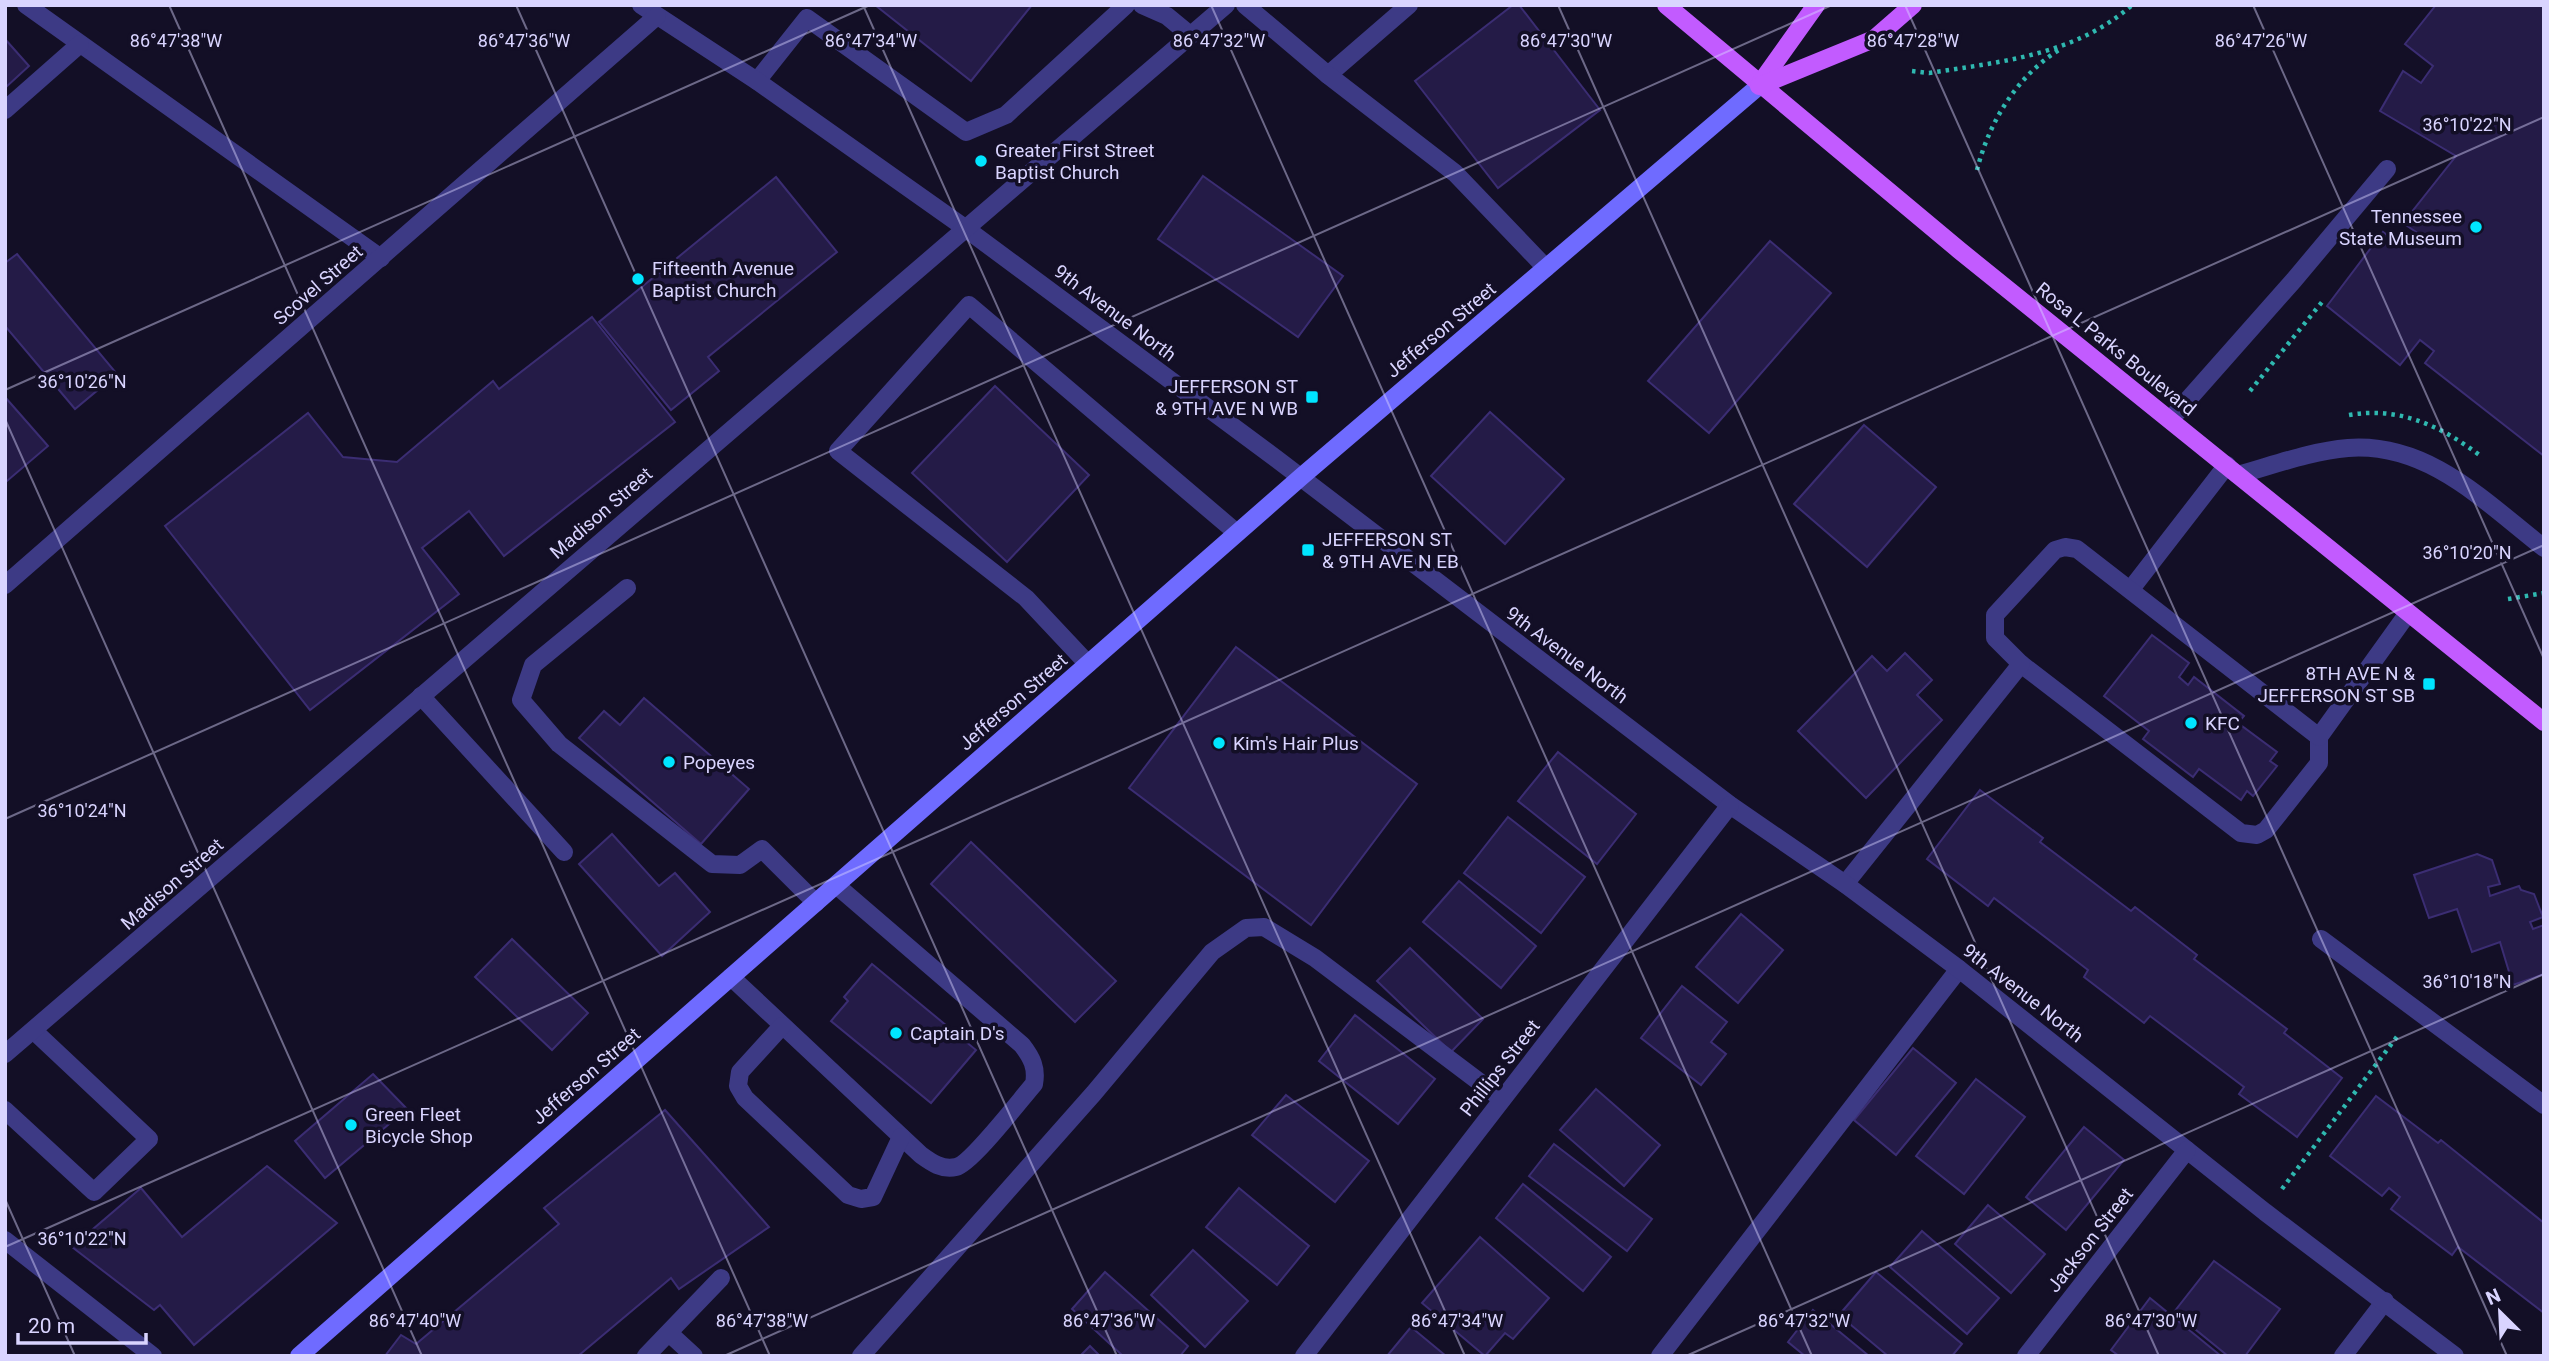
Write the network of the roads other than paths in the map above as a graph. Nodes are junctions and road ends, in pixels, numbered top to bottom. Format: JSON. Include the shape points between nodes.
{"nodes":[{"id":1,"x":26,"y":5,"type":"edge"},
{"id":2,"x":641,"y":5,"type":"edge"},
{"id":3,"x":1126,"y":5,"type":"edge"},
{"id":4,"x":1142,"y":5,"type":"edge"},
{"id":5,"x":1226,"y":5,"type":"edge"},
{"id":6,"x":1245,"y":5,"type":"edge"},
{"id":7,"x":1409,"y":5,"type":"edge"},
{"id":8,"x":1666,"y":5,"type":"edge"},
{"id":9,"x":1816,"y":5,"type":"edge"},
{"id":10,"x":1913,"y":5,"type":"edge"},
{"id":11,"x":657,"y":16,"type":"junction"},
{"id":12,"x":1189,"y":35,"type":"junction"},
{"id":13,"x":80,"y":44,"type":"junction"},
{"id":14,"x":1328,"y":75,"type":"junction"},
{"id":15,"x":757,"y":81,"type":"junction"},
{"id":16,"x":1759,"y":86,"type":"junction"},
{"id":17,"x":5,"y":110,"type":"edge"},
{"id":18,"x":2387,"y":169,"type":"dead end"},
{"id":19,"x":965,"y":228,"type":"junction"},
{"id":20,"x":381,"y":258,"type":"junction"},
{"id":21,"x":1546,"y":268,"type":"junction"},
{"id":22,"x":2170,"y":420,"type":"junction"},
{"id":23,"x":2232,"y":470,"type":"junction"},
{"id":24,"x":1301,"y":477,"type":"junction"},
{"id":25,"x":1237,"y":533,"type":"junction"},
{"id":26,"x":2544,"y":548,"type":"edge"},
{"id":27,"x":5,"y":585,"type":"edge"},
{"id":28,"x":627,"y":588,"type":"dead end"},
{"id":29,"x":2131,"y":589,"type":"junction"},
{"id":30,"x":2409,"y":613,"type":"junction"},
{"id":31,"x":1088,"y":664,"type":"junction"},
{"id":32,"x":2021,"y":664,"type":"junction"},
{"id":33,"x":421,"y":696,"type":"junction"},
{"id":34,"x":2544,"y":722,"type":"edge"},
{"id":35,"x":2319,"y":737,"type":"junction"},
{"id":36,"x":1730,"y":805,"type":"junction"},
{"id":37,"x":564,"y":852,"type":"dead end"},
{"id":38,"x":1845,"y":884,"type":"junction"},
{"id":39,"x":836,"y":885,"type":"junction"},
{"id":40,"x":816,"y":903,"type":"junction"},
{"id":41,"x":2321,"y":939,"type":"dead end"},
{"id":42,"x":1959,"y":968,"type":"junction"},
{"id":43,"x":731,"y":977,"type":"junction"},
{"id":44,"x":782,"y":1026,"type":"junction"},
{"id":45,"x":34,"y":1031,"type":"junction"},
{"id":46,"x":5,"y":1055,"type":"edge"},
{"id":47,"x":1502,"y":1100,"type":"junction"},
{"id":48,"x":2544,"y":1105,"type":"edge"},
{"id":49,"x":5,"y":1110,"type":"edge"},
{"id":50,"x":901,"y":1137,"type":"junction"},
{"id":51,"x":2187,"y":1150,"type":"junction"},
{"id":52,"x":5,"y":1240,"type":"edge"},
{"id":53,"x":721,"y":1278,"type":"dead end"},
{"id":54,"x":2385,"y":1301,"type":"junction"},
{"id":55,"x":669,"y":1332,"type":"junction"},
{"id":56,"x":153,"y":1356,"type":"edge"},
{"id":57,"x":299,"y":1356,"type":"edge"},
{"id":58,"x":646,"y":1356,"type":"edge"},
{"id":59,"x":694,"y":1356,"type":"edge"},
{"id":60,"x":861,"y":1356,"type":"edge"},
{"id":61,"x":1304,"y":1356,"type":"edge"},
{"id":62,"x":1660,"y":1356,"type":"edge"},
{"id":63,"x":2026,"y":1356,"type":"edge"},
{"id":64,"x":2343,"y":1356,"type":"edge"},
{"id":65,"x":2455,"y":1356,"type":"edge"}],
"edges":[{"from":1,"to":13,"type":"street"},
{"from":2,"to":11,"type":"street","name":"9th Avenue North"},
{"from":3,"to":15,"type":"street","via":[[1006,115],[966,132],[807,18]]},
{"from":4,"to":12,"type":"street","via":[[1167,16]]},
{"from":5,"to":12,"type":"street","name":"Madison Street"},
{"from":6,"to":14,"type":"street"},
{"from":7,"to":14,"type":"street"},
{"from":8,"to":16,"type":"main road","name":"Rosa L Parks Boulevard"},
{"from":9,"to":16,"type":"main road","name":"Jefferson Street"},
{"from":10,"to":16,"type":"main road","name":"Jefferson Street","via":[[1874,38]]},
{"from":11,"to":15,"type":"street","name":"9th Avenue North"},
{"from":11,"to":20,"type":"street","name":"Scovel Street"},
{"from":12,"to":19,"type":"street","name":"Madison Street"},
{"from":13,"to":17,"type":"street"},
{"from":13,"to":20,"type":"street"},
{"from":14,"to":21,"type":"street","via":[[1455,173]]},
{"from":15,"to":19,"type":"street","name":"9th Avenue North"},
{"from":16,"to":21,"type":"main road","name":"Jefferson Street"},
{"from":16,"to":22,"type":"main road","name":"Rosa L Parks Boulevard"},
{"from":18,"to":22,"type":"street"},
{"from":19,"to":24,"type":"street","name":"9th Avenue North"},
{"from":19,"to":33,"type":"street","name":"Madison Street"},
{"from":20,"to":27,"type":"street","name":"Scovel Street"},
{"from":21,"to":24,"type":"main road","name":"Jefferson Street"},
{"from":22,"to":23,"type":"main road","name":"Rosa L Parks Boulevard"},
{"from":23,"to":26,"type":"street","via":[[2347,448],[2385,448],[2435,466]]},
{"from":23,"to":29,"type":"street"},
{"from":23,"to":30,"type":"main road","name":"Rosa L Parks Boulevard"},
{"from":24,"to":25,"type":"main road","name":"Jefferson Street"},
{"from":24,"to":36,"type":"street","name":"9th Avenue North"},
{"from":25,"to":31,"type":"main road","name":"Jefferson Street"},
{"from":25,"to":31,"type":"street","via":[[969,305],[838,451],[1026,598]]},
{"from":28,"to":40,"type":"street","via":[[533,665],[521,700],[559,744],[712,864],[740,865],[761,849]]},
{"from":29,"to":32,"type":"street","via":[[2077,549],[2055,550],[1995,615],[1995,638]]},
{"from":29,"to":35,"type":"street"},
{"from":30,"to":34,"type":"main road","name":"Rosa L Parks Boulevard"},
{"from":30,"to":35,"type":"street"},
{"from":31,"to":39,"type":"main road","name":"Jefferson Street"},
{"from":32,"to":35,"type":"street","via":[[2248,835],[2266,830],[2319,763]]},
{"from":32,"to":38,"type":"street"},
{"from":33,"to":37,"type":"street"},
{"from":33,"to":45,"type":"street","name":"Madison Street"},
{"from":36,"to":38,"type":"street","name":"9th Avenue North"},
{"from":36,"to":47,"type":"street","name":"Phillips Street"},
{"from":38,"to":42,"type":"street","name":"9th Avenue North"},
{"from":39,"to":40,"type":"main road","name":"Jefferson Street"},
{"from":39,"to":50,"type":"street","via":[[1022,1045],[1036,1073],[1034,1084],[965,1164],[935,1165]]},
{"from":40,"to":43,"type":"main road","name":"Jefferson Street"},
{"from":41,"to":48,"type":"street"},
{"from":42,"to":51,"type":"street","name":"9th Avenue North"},
{"from":42,"to":62,"type":"street"},
{"from":43,"to":44,"type":"street"},
{"from":43,"to":57,"type":"main road","name":"Jefferson Street"},
{"from":44,"to":50,"type":"street"},
{"from":44,"to":50,"type":"street","via":[[740,1072],[738,1086],[745,1098],[848,1195],[873,1197]]},
{"from":45,"to":46,"type":"street","name":"Madison Street"},
{"from":45,"to":49,"type":"street","via":[[149,1139],[94,1192]]},
{"from":47,"to":60,"type":"street","via":[[1315,958],[1264,927],[1247,928],[1212,952]]},
{"from":47,"to":61,"type":"street","name":"Phillips Street"},
{"from":51,"to":54,"type":"street","name":"9th Avenue North"},
{"from":51,"to":63,"type":"street","name":"Jackson Street"},
{"from":52,"to":56,"type":"street"},
{"from":53,"to":55,"type":"street"},
{"from":54,"to":64,"type":"street"},
{"from":54,"to":65,"type":"street","name":"9th Avenue North"},
{"from":55,"to":58,"type":"street"},
{"from":55,"to":59,"type":"street"}]}
